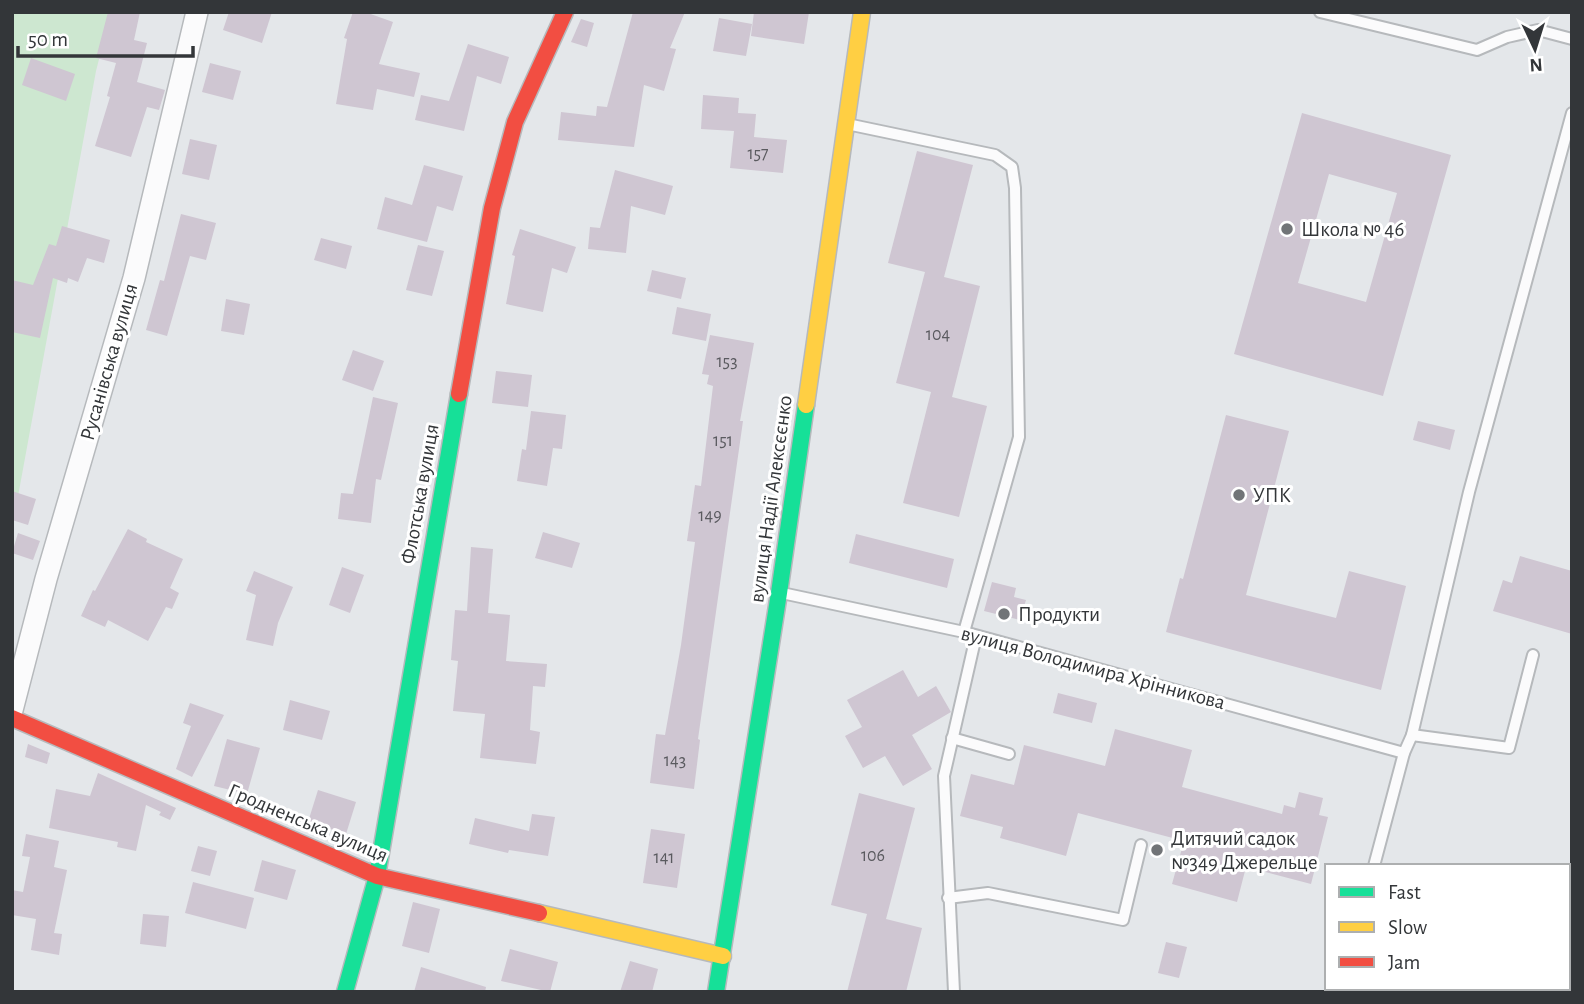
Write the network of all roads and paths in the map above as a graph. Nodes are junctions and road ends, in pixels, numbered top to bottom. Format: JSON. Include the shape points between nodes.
{"nodes":[{"id":1,"x":197,"y":12,"type":"edge"},
{"id":2,"x":565,"y":12,"type":"edge"},
{"id":3,"x":862,"y":12,"type":"edge"},
{"id":4,"x":1320,"y":12,"type":"edge"},
{"id":5,"x":1572,"y":39,"type":"edge"},
{"id":6,"x":1572,"y":113,"type":"edge"},
{"id":7,"x":847,"y":124,"type":"junction"},
{"id":8,"x":779,"y":593,"type":"junction"},
{"id":9,"x":964,"y":632,"type":"junction"},
{"id":10,"x":976,"y":636,"type":"junction"},
{"id":11,"x":1532,"y":655,"type":"dead end"},
{"id":12,"x":12,"y":710,"type":"edge"},
{"id":13,"x":12,"y":718,"type":"edge"},
{"id":14,"x":1412,"y":735,"type":"junction"},
{"id":15,"x":952,"y":738,"type":"junction"},
{"id":16,"x":1404,"y":752,"type":"junction"},
{"id":17,"x":1009,"y":754,"type":"dead end"},
{"id":18,"x":1141,"y":845,"type":"dead end"},
{"id":19,"x":1375,"y":864,"type":"edge"},
{"id":20,"x":377,"y":876,"type":"junction"},
{"id":21,"x":948,"y":898,"type":"junction"},
{"id":22,"x":723,"y":956,"type":"junction"},
{"id":23,"x":345,"y":992,"type":"edge"},
{"id":24,"x":716,"y":992,"type":"edge"},
{"id":25,"x":954,"y":992,"type":"edge"}],
"edges":[{"from":1,"to":12,"type":"street","name":"Русанівська вулиця","via":[[134,278]]},
{"from":2,"to":20,"type":"street","name":"Флотська вулиця","via":[[514,122],[492,208]]},
{"from":3,"to":7,"type":"street","name":"вулиця Надії Алексєєнко"},
{"from":4,"to":5,"type":"lane","via":[[1477,50],[1538,30]]},
{"from":6,"to":14,"type":"lane","via":[[1469,492]]},
{"from":7,"to":8,"type":"street","name":"вулиця Надії Алексєєнко"},
{"from":7,"to":9,"type":"lane","via":[[995,155],[1012,167],[1016,188],[1018,437]]},
{"from":8,"to":9,"type":"lane","name":"вулиця Володимира Хрінникова"},
{"from":8,"to":22,"type":"street","name":"вулиця Надії Алексєєнко"},
{"from":9,"to":10,"type":"lane","name":"вулиця Володимира Хрінникова"},
{"from":10,"to":15,"type":"lane"},
{"from":10,"to":16,"type":"lane","name":"вулиця Володимира Хрінникова"},
{"from":11,"to":14,"type":"lane","via":[[1509,748]]},
{"from":13,"to":20,"type":"street","name":"Гродненська вулиця"},
{"from":14,"to":16,"type":"lane"},
{"from":15,"to":17,"type":"lane"},
{"from":15,"to":21,"type":"lane","via":[[944,776]]},
{"from":16,"to":19,"type":"lane"},
{"from":18,"to":21,"type":"lane","via":[[1123,920],[988,893]]},
{"from":20,"to":22,"type":"street","name":"Гродненська вулиця"},
{"from":20,"to":23,"type":"street","name":"Флотська вулиця"},
{"from":21,"to":25,"type":"lane"},
{"from":22,"to":24,"type":"street","name":"вулиця Надії Алексєєнко"}]}
